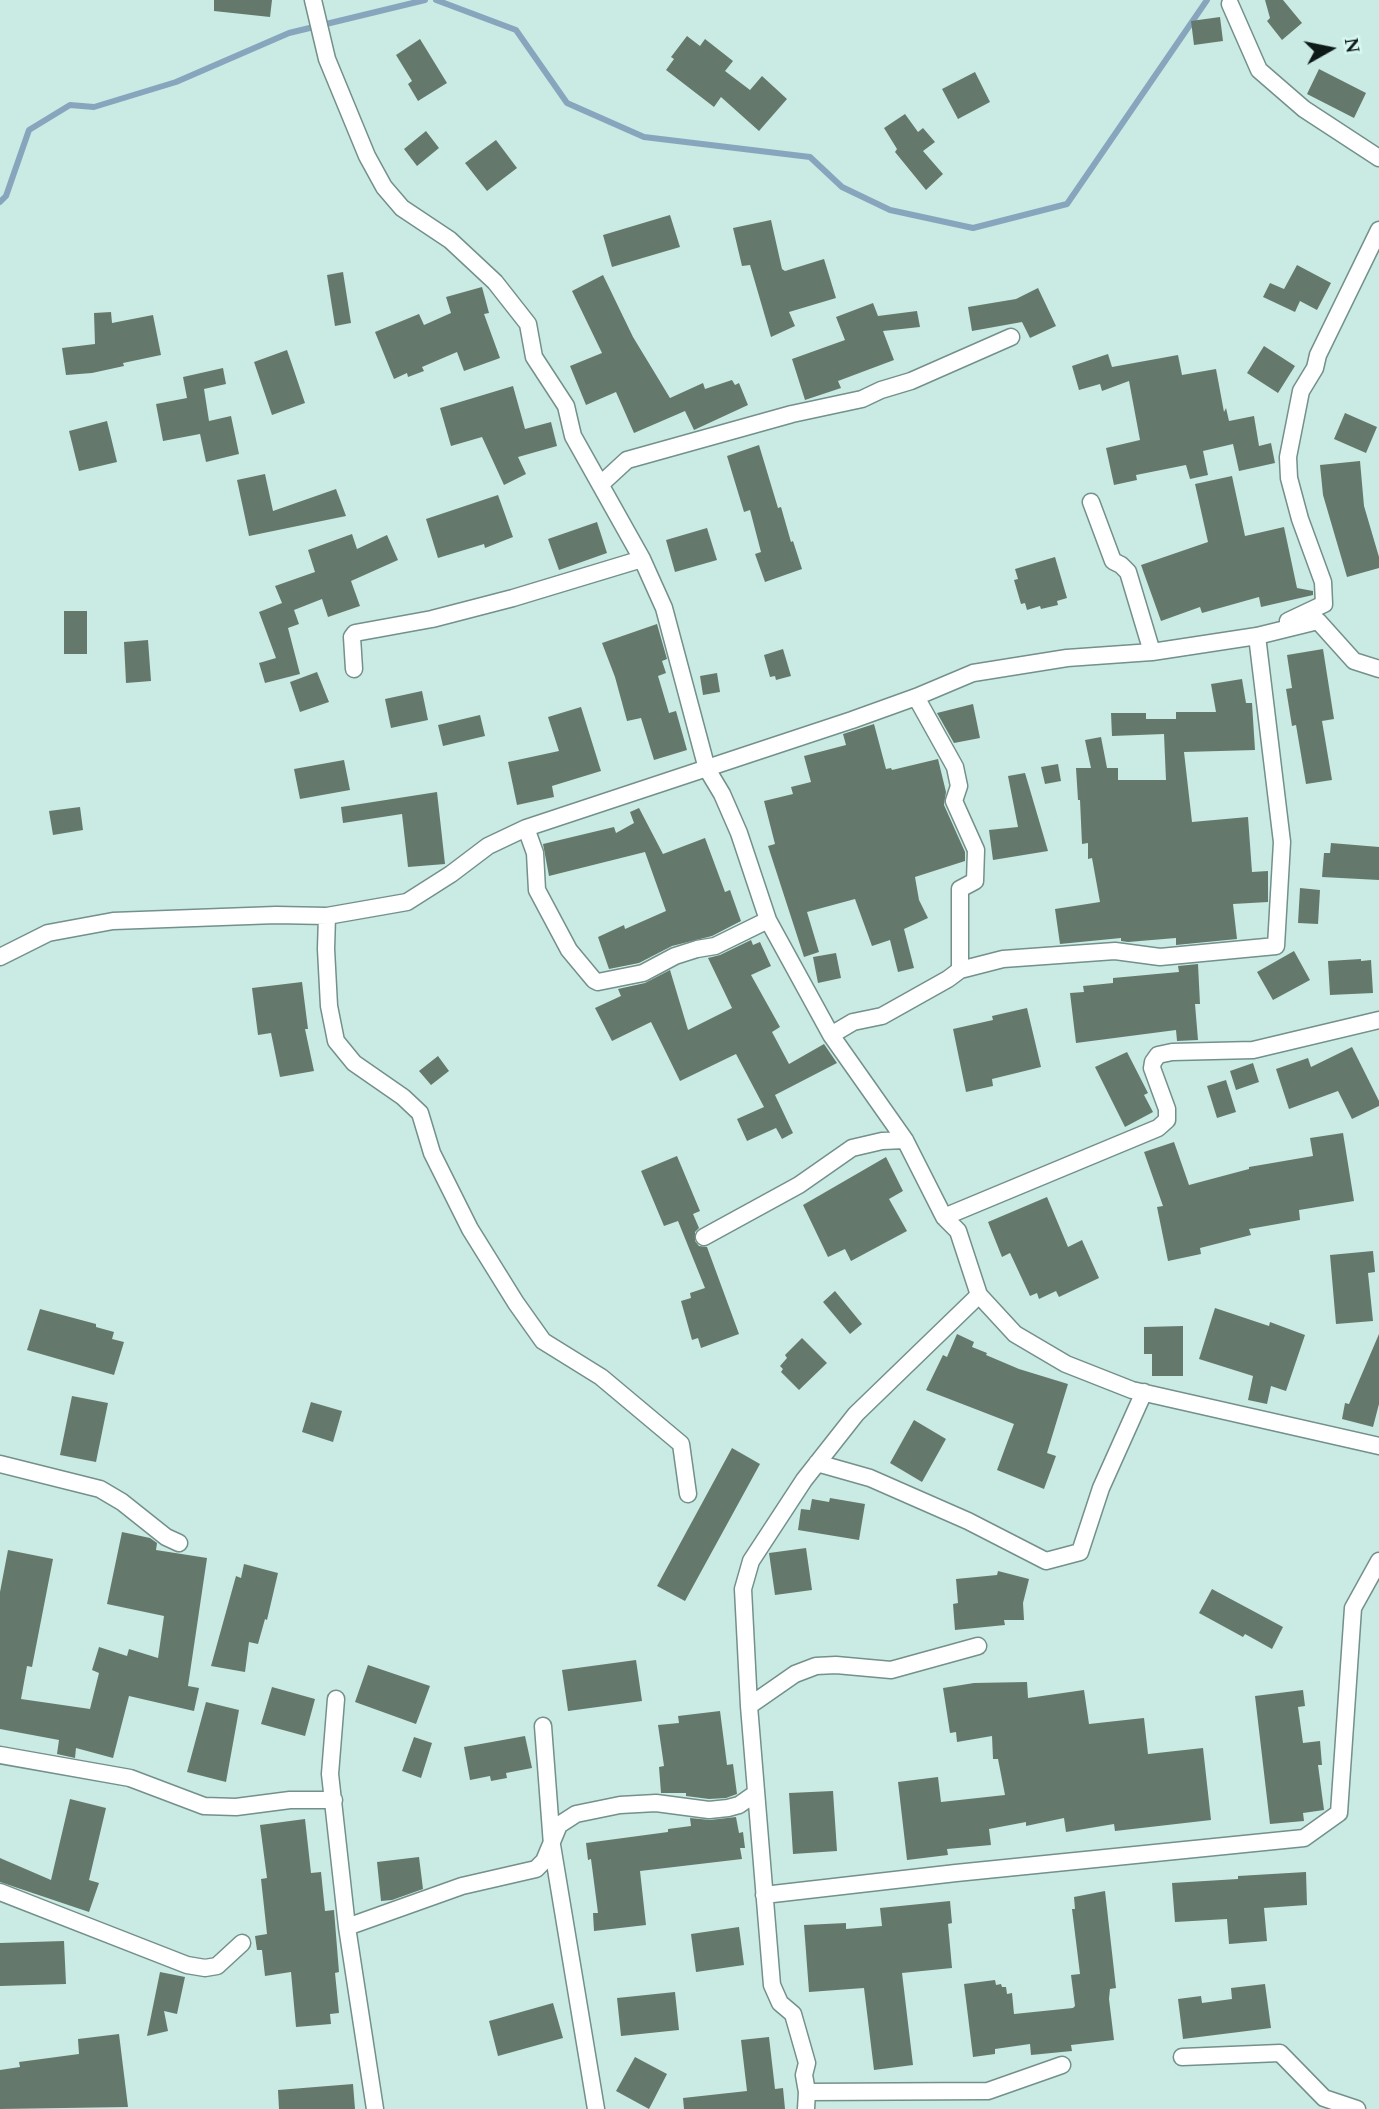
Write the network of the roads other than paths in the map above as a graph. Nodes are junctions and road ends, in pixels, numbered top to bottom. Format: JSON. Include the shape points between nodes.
{"nodes":[{"id":1,"x":313,"y":0,"type":"edge"},
{"id":2,"x":1230,"y":4,"type":"dead end"},
{"id":3,"x":1379,"y":158,"type":"edge"},
{"id":4,"x":1379,"y":230,"type":"edge"},
{"id":5,"x":1011,"y":337,"type":"dead end"},
{"id":6,"x":601,"y":484,"type":"junction"},
{"id":7,"x":1091,"y":502,"type":"dead end"},
{"id":8,"x":642,"y":559,"type":"junction"},
{"id":9,"x":1257,"y":636,"type":"junction"},
{"id":10,"x":1152,"y":652,"type":"junction"},
{"id":11,"x":354,"y":669,"type":"dead end"},
{"id":12,"x":1379,"y":669,"type":"edge"},
{"id":13,"x":916,"y":697,"type":"junction"},
{"id":14,"x":707,"y":769,"type":"junction"},
{"id":15,"x":526,"y":828,"type":"junction"},
{"id":16,"x":327,"y":916,"type":"junction"},
{"id":17,"x":768,"y":920,"type":"junction"},
{"id":18,"x":0,"y":957,"type":"edge"},
{"id":19,"x":960,"y":970,"type":"junction"},
{"id":20,"x":1379,"y":1020,"type":"edge"},
{"id":21,"x":831,"y":1035,"type":"junction"},
{"id":22,"x":905,"y":1140,"type":"junction"},
{"id":23,"x":944,"y":1217,"type":"junction"},
{"id":24,"x":704,"y":1237,"type":"dead end"},
{"id":25,"x":979,"y":1295,"type":"junction"},
{"id":26,"x":1143,"y":1392,"type":"junction"},
{"id":27,"x":1379,"y":1446,"type":"edge"},
{"id":28,"x":817,"y":1463,"type":"junction"},
{"id":29,"x":0,"y":1464,"type":"edge"},
{"id":30,"x":688,"y":1494,"type":"dead end"},
{"id":31,"x":179,"y":1543,"type":"dead end"},
{"id":32,"x":1379,"y":1560,"type":"edge"},
{"id":33,"x":978,"y":1647,"type":"dead end"},
{"id":34,"x":336,"y":1699,"type":"dead end"},
{"id":35,"x":749,"y":1706,"type":"junction"},
{"id":36,"x":543,"y":1726,"type":"dead end"},
{"id":37,"x":0,"y":1755,"type":"edge"},
{"id":38,"x":756,"y":1793,"type":"junction"},
{"id":39,"x":334,"y":1800,"type":"junction"},
{"id":40,"x":552,"y":1845,"type":"junction"},
{"id":41,"x":0,"y":1892,"type":"edge"},
{"id":42,"x":764,"y":1895,"type":"junction"},
{"id":43,"x":347,"y":1927,"type":"junction"},
{"id":44,"x":242,"y":1943,"type":"dead end"},
{"id":45,"x":1182,"y":2057,"type":"dead end"},
{"id":46,"x":1062,"y":2066,"type":"dead end"},
{"id":47,"x":807,"y":2092,"type":"junction"},
{"id":48,"x":375,"y":2109,"type":"edge"},
{"id":49,"x":596,"y":2109,"type":"edge"},
{"id":50,"x":806,"y":2109,"type":"edge"},
{"id":51,"x":1357,"y":2109,"type":"edge"}],
"edges":[{"from":1,"to":6,"type":"street","via":[[327,60],[384,187],[402,208],[450,240],[495,282],[528,324],[534,357],[566,406],[573,436]]},
{"from":2,"to":3,"type":"street","via":[[1259,70],[1304,109]]},
{"from":4,"to":9,"type":"street","via":[[1301,391],[1288,457],[1300,519],[1323,582],[1324,604]]},
{"from":5,"to":6,"type":"street","via":[[862,399],[627,460]]},
{"from":6,"to":8,"type":"street"},
{"from":7,"to":10,"type":"street","via":[[1113,561],[1128,572]]},
{"from":8,"to":11,"type":"street","via":[[467,610],[355,633]]},
{"from":8,"to":14,"type":"street","via":[[664,608]]},
{"from":9,"to":10,"type":"street"},
{"from":9,"to":12,"type":"street","via":[[1318,621],[1354,661]]},
{"from":9,"to":19,"type":"street","via":[[1282,842],[1276,946],[1160,957],[1115,951],[1015,958]]},
{"from":10,"to":13,"type":"street","via":[[1067,658],[973,673]]},
{"from":13,"to":14,"type":"street"},
{"from":13,"to":19,"type":"street","via":[[955,767],[959,786],[954,801],[976,850],[975,881],[960,888]]},
{"from":14,"to":15,"type":"street"},
{"from":14,"to":17,"type":"street","via":[[738,833]]},
{"from":15,"to":16,"type":"street","via":[[488,846],[407,902]]},
{"from":15,"to":17,"type":"street","via":[[535,853],[537,890],[569,950],[594,980],[643,973]]},
{"from":16,"to":18,"type":"street","via":[[113,921],[48,933]]},
{"from":16,"to":30,"type":"street","via":[[329,1006],[337,1041],[354,1063],[421,1113],[432,1153],[470,1229],[543,1340],[601,1377],[681,1444]]},
{"from":17,"to":21,"type":"street"},
{"from":19,"to":21,"type":"street","via":[[883,1016],[853,1022]]},
{"from":20,"to":23,"type":"street","via":[[1253,1050],[1158,1055],[1152,1069],[1167,1120],[1158,1128]]},
{"from":21,"to":22,"type":"street"},
{"from":22,"to":23,"type":"street"},
{"from":22,"to":24,"type":"street","via":[[852,1148],[799,1185]]},
{"from":23,"to":25,"type":"street","via":[[958,1231]]},
{"from":25,"to":26,"type":"street","via":[[1015,1334],[1066,1364]]},
{"from":25,"to":28,"type":"street","via":[[856,1413]]},
{"from":26,"to":27,"type":"street"},
{"from":26,"to":28,"type":"street","via":[[1101,1489],[1080,1552],[1046,1561],[870,1478]]},
{"from":28,"to":35,"type":"street","via":[[751,1561],[743,1589]]},
{"from":29,"to":31,"type":"street","via":[[100,1489]]},
{"from":32,"to":42,"type":"street","via":[[1353,1608],[1339,1813],[1304,1838]]},
{"from":33,"to":35,"type":"street","via":[[891,1670],[816,1666],[795,1674]]},
{"from":34,"to":39,"type":"street","via":[[331,1751]]},
{"from":35,"to":38,"type":"street"},
{"from":36,"to":40,"type":"street"},
{"from":37,"to":39,"type":"street","via":[[130,1778],[204,1806]]},
{"from":38,"to":40,"type":"street","via":[[728,1808],[656,1803],[576,1814],[559,1825]]},
{"from":38,"to":42,"type":"street"},
{"from":39,"to":43,"type":"street"},
{"from":40,"to":43,"type":"street","via":[[537,1869],[462,1886]]},
{"from":40,"to":49,"type":"street"},
{"from":41,"to":44,"type":"street","via":[[187,1965],[217,1966]]},
{"from":42,"to":47,"type":"street","via":[[772,1985],[780,2003],[793,2014],[807,2063]]},
{"from":43,"to":48,"type":"street"},
{"from":45,"to":51,"type":"street","via":[[1280,2053],[1324,2098]]},
{"from":46,"to":47,"type":"street","via":[[988,2091]]},
{"from":47,"to":50,"type":"street"}]}
